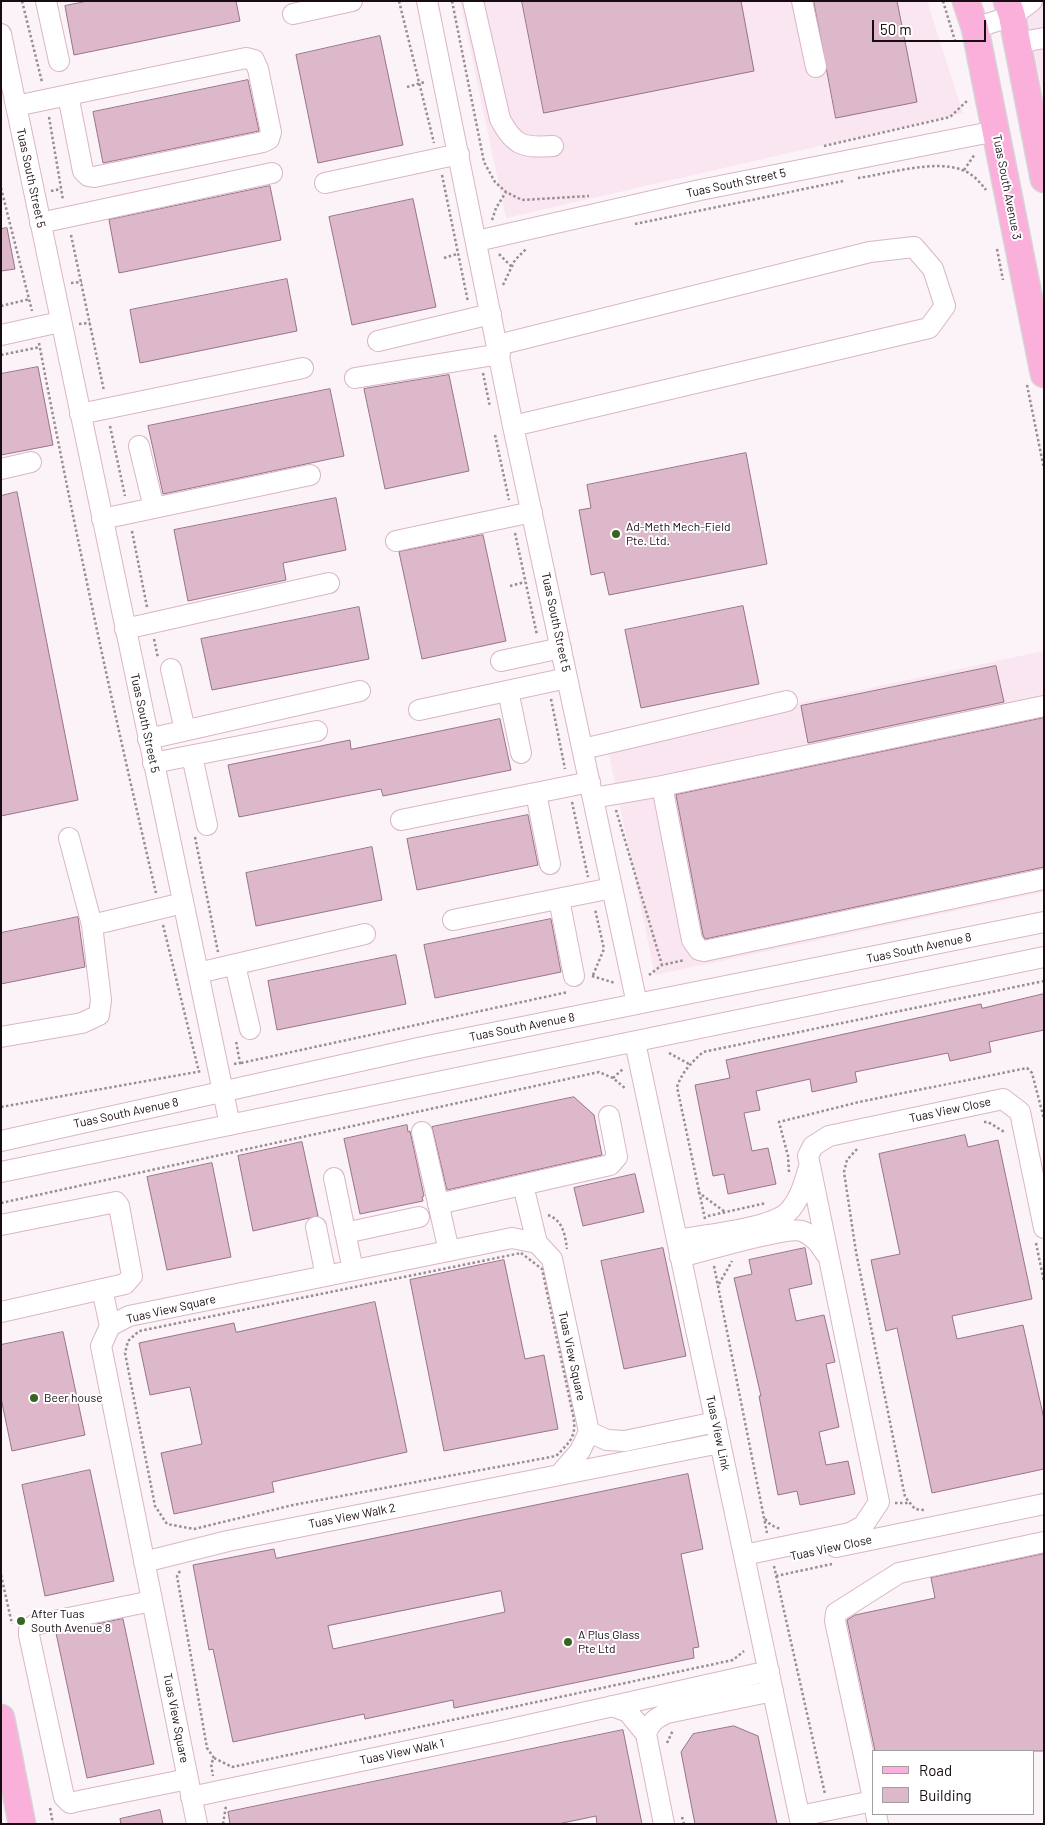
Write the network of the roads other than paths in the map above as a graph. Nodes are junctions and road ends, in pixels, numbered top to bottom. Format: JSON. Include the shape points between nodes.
{"nodes":[{"id":1,"x":46,"y":1,"type":"edge"},
{"id":2,"x":352,"y":1,"type":"edge"},
{"id":3,"x":427,"y":1,"type":"edge"},
{"id":4,"x":473,"y":1,"type":"edge"},
{"id":5,"x":802,"y":1,"type":"edge"},
{"id":6,"x":966,"y":1,"type":"edge"},
{"id":7,"x":1032,"y":1,"type":"edge"},
{"id":8,"x":1009,"y":9,"type":"edge"},
{"id":9,"x":293,"y":14,"type":"dead end"},
{"id":10,"x":975,"y":28,"type":"junction"},
{"id":11,"x":1,"y":34,"type":"edge"},
{"id":12,"x":1044,"y":38,"type":"edge"},
{"id":13,"x":1017,"y":44,"type":"junction"},
{"id":14,"x":59,"y":61,"type":"dead end"},
{"id":15,"x":816,"y":67,"type":"dead end"},
{"id":16,"x":6,"y":85,"type":"edge"},
{"id":17,"x":68,"y":96,"type":"junction"},
{"id":18,"x":16,"y":106,"type":"junction"},
{"id":19,"x":996,"y":131,"type":"junction"},
{"id":20,"x":553,"y":146,"type":"dead end"},
{"id":21,"x":459,"y":154,"type":"junction"},
{"id":22,"x":272,"y":173,"type":"dead end"},
{"id":23,"x":1044,"y":179,"type":"edge"},
{"id":24,"x":325,"y":183,"type":"dead end"},
{"id":25,"x":40,"y":223,"type":"junction"},
{"id":26,"x":477,"y":241,"type":"junction"},
{"id":27,"x":491,"y":314,"type":"junction"},
{"id":28,"x":60,"y":322,"type":"junction"},
{"id":29,"x":1,"y":335,"type":"edge"},
{"id":30,"x":378,"y":341,"type":"dead end"},
{"id":31,"x":498,"y":350,"type":"junction"},
{"id":32,"x":303,"y":368,"type":"dead end"},
{"id":33,"x":1044,"y":374,"type":"edge"},
{"id":34,"x":355,"y":378,"type":"dead end"},
{"id":35,"x":80,"y":414,"type":"junction"},
{"id":36,"x":513,"y":426,"type":"junction"},
{"id":37,"x":139,"y":446,"type":"dead end"},
{"id":38,"x":31,"y":462,"type":"dead end"},
{"id":39,"x":1,"y":469,"type":"edge"},
{"id":40,"x":310,"y":475,"type":"dead end"},
{"id":41,"x":154,"y":508,"type":"junction"},
{"id":42,"x":532,"y":512,"type":"junction"},
{"id":43,"x":102,"y":519,"type":"junction"},
{"id":44,"x":396,"y":541,"type":"dead end"},
{"id":45,"x":329,"y":583,"type":"dead end"},
{"id":46,"x":125,"y":629,"type":"junction"},
{"id":47,"x":561,"y":648,"type":"junction"},
{"id":48,"x":500,"y":661,"type":"dead end"},
{"id":49,"x":171,"y":669,"type":"dead end"},
{"id":50,"x":568,"y":678,"type":"junction"},
{"id":51,"x":360,"y":691,"type":"dead end"},
{"id":52,"x":508,"y":691,"type":"junction"},
{"id":53,"x":787,"y":701,"type":"dead end"},
{"id":54,"x":1044,"y":706,"type":"edge"},
{"id":55,"x":419,"y":710,"type":"dead end"},
{"id":56,"x":185,"y":730,"type":"junction"},
{"id":57,"x":317,"y":731,"type":"dead end"},
{"id":58,"x":148,"y":739,"type":"junction"},
{"id":59,"x":583,"y":749,"type":"junction"},
{"id":60,"x":521,"y":753,"type":"dead end"},
{"id":61,"x":192,"y":756,"type":"junction"},
{"id":62,"x":153,"y":763,"type":"junction"},
{"id":63,"x":662,"y":786,"type":"junction"},
{"id":64,"x":598,"y":792,"type":"junction"},
{"id":65,"x":536,"y":793,"type":"junction"},
{"id":66,"x":401,"y":820,"type":"dead end"},
{"id":67,"x":207,"y":825,"type":"dead end"},
{"id":68,"x":69,"y":838,"type":"dead end"},
{"id":69,"x":550,"y":864,"type":"dead end"},
{"id":70,"x":1044,"y":879,"type":"edge"},
{"id":71,"x":612,"y":888,"type":"junction"},
{"id":72,"x":559,"y":899,"type":"junction"},
{"id":73,"x":183,"y":903,"type":"junction"},
{"id":74,"x":453,"y":920,"type":"dead end"},
{"id":75,"x":1044,"y":922,"type":"edge"},
{"id":76,"x":92,"y":925,"type":"junction"},
{"id":77,"x":364,"y":934,"type":"dead end"},
{"id":78,"x":1044,"y":957,"type":"edge"},
{"id":79,"x":235,"y":965,"type":"junction"},
{"id":80,"x":198,"y":973,"type":"junction"},
{"id":81,"x":577,"y":983,"type":"road end"},
{"id":82,"x":637,"y":1004,"type":"junction"},
{"id":83,"x":250,"y":1029,"type":"dead end"},
{"id":84,"x":1,"y":1037,"type":"edge"},
{"id":85,"x":635,"y":1042,"type":"junction"},
{"id":86,"x":223,"y":1092,"type":"junction"},
{"id":87,"x":609,"y":1116,"type":"dead end"},
{"id":88,"x":230,"y":1125,"type":"junction"},
{"id":89,"x":422,"y":1132,"type":"dead end"},
{"id":90,"x":1,"y":1141,"type":"edge"},
{"id":91,"x":810,"y":1166,"type":"junction"},
{"id":92,"x":1,"y":1172,"type":"edge"},
{"id":93,"x":334,"y":1178,"type":"dead end"},
{"id":94,"x":523,"y":1185,"type":"junction"},
{"id":95,"x":438,"y":1204,"type":"junction"},
{"id":96,"x":419,"y":1217,"type":"dead end"},
{"id":97,"x":1,"y":1225,"type":"edge"},
{"id":98,"x":316,"y":1227,"type":"dead end"},
{"id":99,"x":1039,"y":1232,"type":"edge"},
{"id":100,"x":345,"y":1233,"type":"junction"},
{"id":101,"x":537,"y":1243,"type":"junction"},
{"id":102,"x":679,"y":1249,"type":"junction"},
{"id":103,"x":449,"y":1251,"type":"junction"},
{"id":104,"x":829,"y":1258,"type":"junction"},
{"id":105,"x":352,"y":1270,"type":"junction"},
{"id":106,"x":326,"y":1276,"type":"junction"},
{"id":107,"x":102,"y":1289,"type":"junction"},
{"id":108,"x":1,"y":1312,"type":"edge"},
{"id":109,"x":110,"y":1326,"type":"junction"},
{"id":110,"x":716,"y":1422,"type":"junction"},
{"id":111,"x":589,"y":1432,"type":"junction"},
{"id":112,"x":720,"y":1442,"type":"junction"},
{"id":113,"x":561,"y":1474,"type":"junction"},
{"id":114,"x":879,"y":1502,"type":"junction"},
{"id":115,"x":1044,"y":1504,"type":"edge"},
{"id":116,"x":915,"y":1531,"type":"junction"},
{"id":117,"x":1044,"y":1542,"type":"edge"},
{"id":118,"x":745,"y":1560,"type":"junction"},
{"id":119,"x":144,"y":1562,"type":"junction"},
{"id":120,"x":152,"y":1601,"type":"junction"},
{"id":121,"x":769,"y":1671,"type":"junction"},
{"id":122,"x":773,"y":1691,"type":"junction"},
{"id":123,"x":612,"y":1706,"type":"junction"},
{"id":124,"x":1,"y":1718,"type":"edge"},
{"id":125,"x":646,"y":1734,"type":"junction"},
{"id":126,"x":190,"y":1788,"type":"junction"},
{"id":127,"x":872,"y":1793,"type":"edge"},
{"id":128,"x":872,"y":1802,"type":"edge"},
{"id":129,"x":801,"y":1820,"type":"edge"},
{"id":130,"x":22,"y":1824,"type":"edge"},
{"id":131,"x":197,"y":1824,"type":"edge"},
{"id":132,"x":664,"y":1824,"type":"edge"}],
"edges":[{"from":1,"to":14,"type":"street"},
{"from":2,"to":9,"type":"street"},
{"from":3,"to":21,"type":"street","name":"Tuas South Street 5"},
{"from":4,"to":20,"type":"street","via":[[500,119],[508,135],[529,148]]},
{"from":5,"to":15,"type":"street"},
{"from":6,"to":10,"type":"main road","name":"Tuas South Avenue 3"},
{"from":7,"to":8,"type":"street"},
{"from":8,"to":10,"type":"street"},
{"from":8,"to":13,"type":"main road"},
{"from":10,"to":19,"type":"main road","name":"Tuas South Avenue 3"},
{"from":11,"to":16,"type":"street","name":"Tuas South Street 5"},
{"from":12,"to":13,"type":"street"},
{"from":13,"to":23,"type":"main road"},
{"from":16,"to":18,"type":"street","name":"Tuas South Street 5"},
{"from":17,"to":17,"type":"street","via":[[246,58],[254,60],[258,69],[271,132],[263,142],[88,176],[82,171]]},
{"from":17,"to":18,"type":"street"},
{"from":18,"to":25,"type":"street","name":"Tuas South Street 5"},
{"from":19,"to":26,"type":"street","name":"Tuas South Street 5","via":[[700,190]]},
{"from":19,"to":33,"type":"main road","name":"Tuas South Avenue 3"},
{"from":21,"to":24,"type":"street"},
{"from":21,"to":26,"type":"street","name":"Tuas South Street 5"},
{"from":22,"to":25,"type":"street"},
{"from":25,"to":28,"type":"street","name":"Tuas South Street 5"},
{"from":26,"to":27,"type":"street","name":"Tuas South Street 5"},
{"from":27,"to":30,"type":"street"},
{"from":27,"to":31,"type":"street","name":"Tuas South Street 5"},
{"from":28,"to":29,"type":"street"},
{"from":28,"to":35,"type":"street","name":"Tuas South Street 5"},
{"from":31,"to":34,"type":"street"},
{"from":31,"to":36,"type":"street","name":"Tuas South Street 5"},
{"from":31,"to":36,"type":"street","via":[[870,252],[914,248],[933,269],[945,306],[929,328]]},
{"from":32,"to":35,"type":"street"},
{"from":35,"to":43,"type":"street","name":"Tuas South Street 5"},
{"from":36,"to":42,"type":"street","name":"Tuas South Street 5"},
{"from":37,"to":41,"type":"street"},
{"from":38,"to":39,"type":"street"},
{"from":40,"to":41,"type":"street"},
{"from":41,"to":43,"type":"street"},
{"from":42,"to":44,"type":"street"},
{"from":42,"to":47,"type":"street","name":"Tuas South Street 5"},
{"from":43,"to":46,"type":"street","name":"Tuas South Street 5"},
{"from":45,"to":46,"type":"street"},
{"from":46,"to":58,"type":"street","name":"Tuas South Street 5"},
{"from":47,"to":48,"type":"street"},
{"from":47,"to":50,"type":"street","name":"Tuas South Street 5"},
{"from":49,"to":56,"type":"street"},
{"from":50,"to":52,"type":"street"},
{"from":50,"to":59,"type":"street","name":"Tuas South Street 5"},
{"from":51,"to":56,"type":"street"},
{"from":52,"to":55,"type":"street"},
{"from":52,"to":60,"type":"street"},
{"from":53,"to":59,"type":"street"},
{"from":54,"to":63,"type":"street"},
{"from":56,"to":58,"type":"street"},
{"from":57,"to":61,"type":"street"},
{"from":58,"to":62,"type":"street","name":"Tuas South Street 5"},
{"from":59,"to":64,"type":"street","name":"Tuas South Street 5"},
{"from":61,"to":62,"type":"street"},
{"from":61,"to":67,"type":"street"},
{"from":62,"to":73,"type":"street","name":"Tuas South Street 5"},
{"from":63,"to":64,"type":"street"},
{"from":63,"to":70,"type":"street","via":[[692,940],[699,950]]},
{"from":64,"to":65,"type":"street"},
{"from":64,"to":71,"type":"street","name":"Tuas South Street 5"},
{"from":65,"to":66,"type":"street"},
{"from":65,"to":69,"type":"street"},
{"from":68,"to":76,"type":"street"},
{"from":71,"to":72,"type":"street"},
{"from":71,"to":82,"type":"street","name":"Tuas South Street 5"},
{"from":72,"to":74,"type":"street"},
{"from":72,"to":81,"type":"street"},
{"from":73,"to":76,"type":"street"},
{"from":73,"to":80,"type":"street","name":"Tuas South Street 5"},
{"from":75,"to":82,"type":"street","name":"Tuas South Avenue 8"},
{"from":76,"to":84,"type":"street","via":[[101,1000],[99,1015],[82,1023]]},
{"from":77,"to":79,"type":"street"},
{"from":78,"to":85,"type":"street"},
{"from":79,"to":80,"type":"street"},
{"from":79,"to":83,"type":"street"},
{"from":80,"to":86,"type":"street","name":"Tuas South Street 5"},
{"from":82,"to":86,"type":"street","name":"Tuas South Avenue 8"},
{"from":85,"to":88,"type":"street"},
{"from":85,"to":102,"type":"street","name":"Tuas View Link"},
{"from":86,"to":88,"type":"street","name":"Tuas South Street 5"},
{"from":86,"to":90,"type":"street","name":"Tuas South Avenue 8"},
{"from":87,"to":94,"type":"street","via":[[616,1157],[614,1163]]},
{"from":88,"to":92,"type":"street"},
{"from":89,"to":95,"type":"street"},
{"from":91,"to":99,"type":"street","name":"Tuas View Close","via":[[808,1156],[813,1146],[829,1136],[1003,1098],[1020,1112]]},
{"from":91,"to":102,"type":"street","name":"Tuas View Close","via":[[799,1197],[788,1212],[771,1222],[708,1234]]},
{"from":91,"to":104,"type":"street","name":"Tuas View Close"},
{"from":93,"to":100,"type":"street"},
{"from":94,"to":95,"type":"street"},
{"from":94,"to":101,"type":"street"},
{"from":95,"to":103,"type":"street"},
{"from":96,"to":100,"type":"street"},
{"from":97,"to":107,"type":"street","via":[[116,1202],[132,1276],[128,1283]]},
{"from":98,"to":106,"type":"street"},
{"from":100,"to":105,"type":"street"},
{"from":101,"to":103,"type":"street","name":"Tuas View Square","via":[[512,1238]]},
{"from":101,"to":111,"type":"street","name":"Tuas View Square","via":[[552,1259]]},
{"from":102,"to":104,"type":"street","name":"Tuas View Close","via":[[800,1230],[816,1238]]},
{"from":102,"to":110,"type":"street","name":"Tuas View Link"},
{"from":103,"to":105,"type":"street","name":"Tuas View Square"},
{"from":104,"to":114,"type":"street","name":"Tuas View Close"},
{"from":105,"to":106,"type":"street","name":"Tuas View Square"},
{"from":106,"to":109,"type":"street","name":"Tuas View Square","via":[[129,1316]]},
{"from":107,"to":108,"type":"street"},
{"from":107,"to":109,"type":"street"},
{"from":109,"to":119,"type":"street","name":"Tuas View Square","via":[[101,1346]]},
{"from":110,"to":111,"type":"street","via":[[625,1441],[607,1440]]},
{"from":110,"to":112,"type":"street","name":"Tuas View Link"},
{"from":111,"to":113,"type":"street","via":[[580,1451]]},
{"from":112,"to":113,"type":"street","name":"Tuas View Walk 2"},
{"from":112,"to":118,"type":"street","name":"Tuas View Link"},
{"from":113,"to":119,"type":"street","name":"Tuas View Walk 2","via":[[228,1540]]},
{"from":114,"to":116,"type":"street","name":"Tuas View Close","via":[[892,1522]]},
{"from":114,"to":118,"type":"street","name":"Tuas View Close","via":[[863,1526],[850,1533]]},
{"from":115,"to":116,"type":"street","name":"Tuas View Close"},
{"from":116,"to":118,"type":"street","name":"Tuas View Close"},
{"from":117,"to":127,"type":"street","via":[[899,1573],[836,1613],[835,1622]]},
{"from":118,"to":121,"type":"street","name":"Tuas View Link"},
{"from":119,"to":120,"type":"street","name":"Tuas View Square"},
{"from":120,"to":126,"type":"street","name":"Tuas View Square"},
{"from":120,"to":126,"type":"street","name":"Tuas View Walk 1","via":[[34,1625],[28,1634],[66,1800],[74,1802]]},
{"from":121,"to":122,"type":"street","name":"Tuas View Link"},
{"from":121,"to":123,"type":"street","name":"Tuas View Walk 1"},
{"from":122,"to":125,"type":"street","via":[[667,1713],[656,1718]]},
{"from":122,"to":129,"type":"street","name":"Tuas View Link"},
{"from":123,"to":125,"type":"street","via":[[628,1712]]},
{"from":123,"to":126,"type":"street","name":"Tuas View Walk 1","via":[[216,1792]]},
{"from":124,"to":130,"type":"main road"},
{"from":125,"to":132,"type":"street"},
{"from":126,"to":131,"type":"street","name":"Tuas View Square"},
{"from":128,"to":129,"type":"street"}]}
